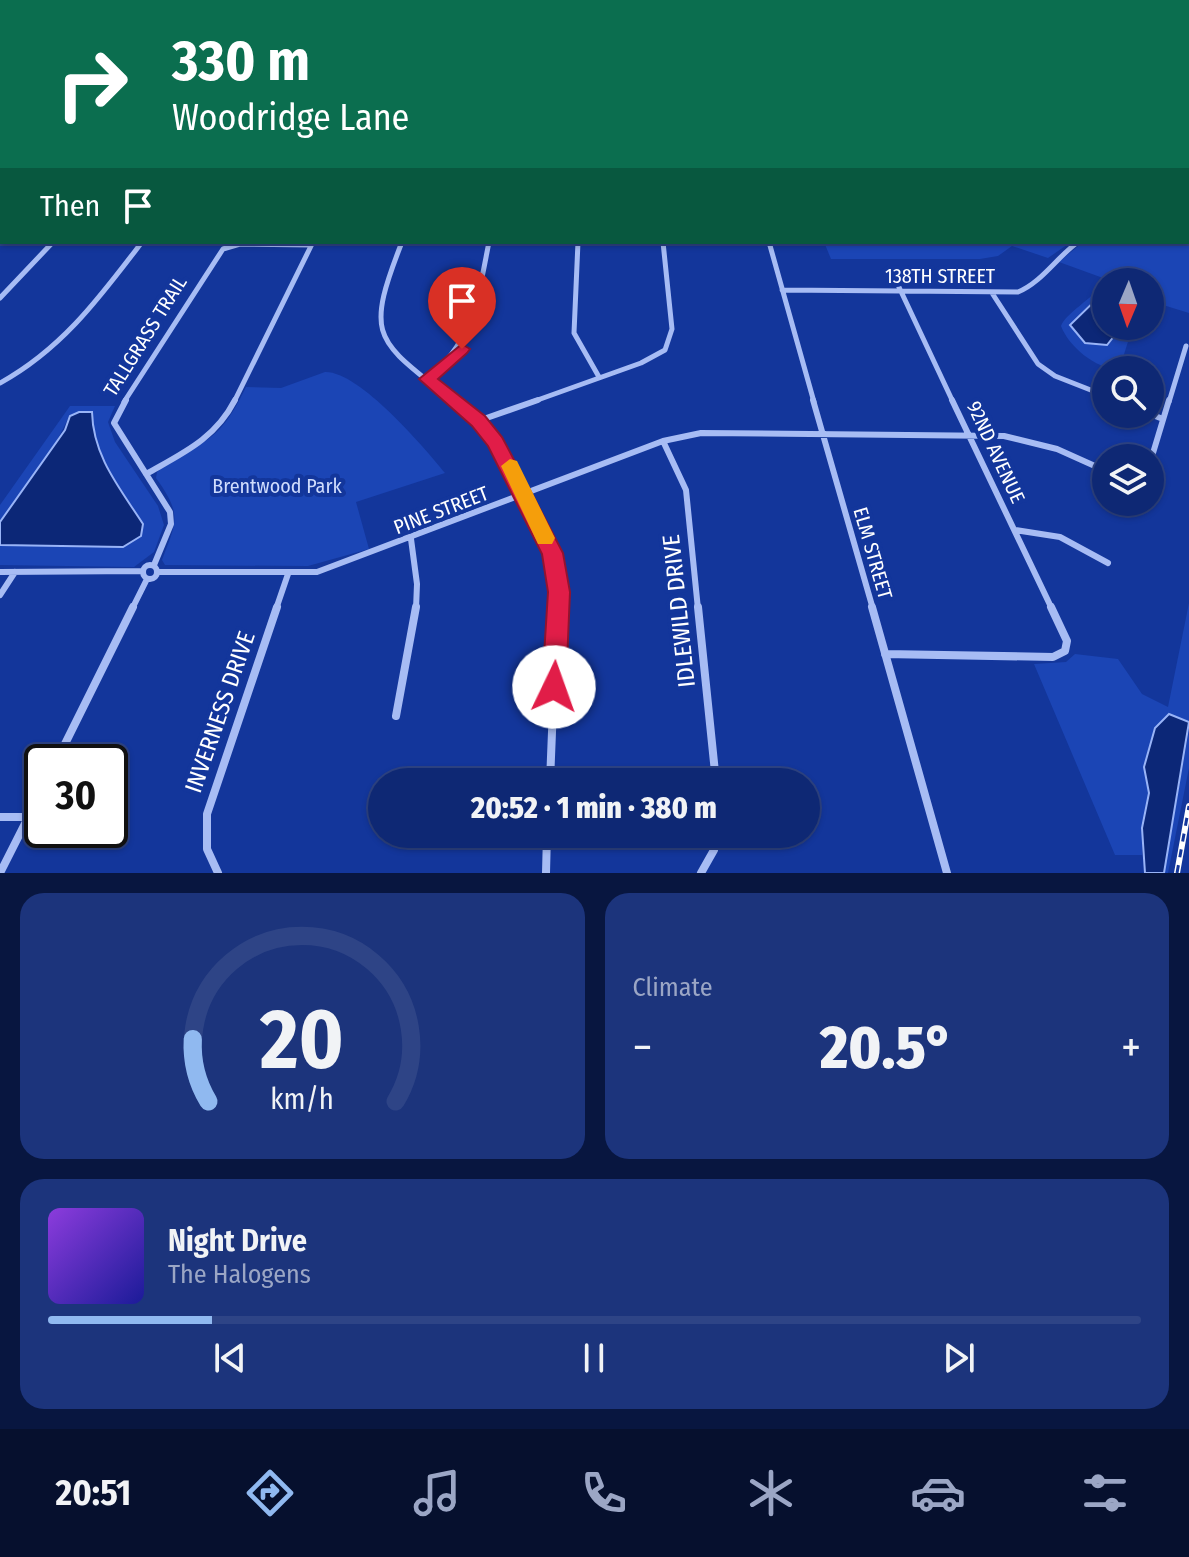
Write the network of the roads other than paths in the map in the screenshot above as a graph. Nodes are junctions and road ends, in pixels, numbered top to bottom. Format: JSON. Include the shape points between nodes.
{"nodes":[{"id":1,"x":51,"y":244,"type":"edge"},
{"id":2,"x":140,"y":244,"type":"edge"},
{"id":3,"x":240,"y":244,"type":"edge"},
{"id":4,"x":312,"y":244,"type":"edge"},
{"id":5,"x":401,"y":244,"type":"edge"},
{"id":6,"x":489,"y":244,"type":"edge"},
{"id":7,"x":578,"y":244,"type":"edge"},
{"id":8,"x":663,"y":244,"type":"edge"},
{"id":9,"x":770,"y":244,"type":"edge"},
{"id":10,"x":1075,"y":244,"type":"edge"},
{"id":11,"x":890,"y":268,"type":"dead end"},
{"id":12,"x":782,"y":290,"type":"junction"},
{"id":13,"x":903,"y":292,"type":"junction"},
{"id":14,"x":992,"y":292,"type":"junction"},
{"id":15,"x":0,"y":298,"type":"edge"},
{"id":16,"x":1186,"y":346,"type":"dead end"},
{"id":17,"x":599,"y":377,"type":"junction"},
{"id":18,"x":427,"y":379,"type":"junction"},
{"id":19,"x":0,"y":383,"type":"edge"},
{"id":20,"x":1092,"y":391,"type":"edge"},
{"id":21,"x":1164,"y":416,"type":"edge"},
{"id":22,"x":478,"y":421,"type":"junction"},
{"id":23,"x":823,"y":433,"type":"junction"},
{"id":24,"x":970,"y":435,"type":"junction"},
{"id":25,"x":663,"y":441,"type":"junction"},
{"id":26,"x":1092,"y":465,"type":"edge"},
{"id":27,"x":146,"y":474,"type":"junction"},
{"id":28,"x":524,"y":495,"type":"junction"},
{"id":29,"x":1015,"y":530,"type":"junction"},
{"id":30,"x":411,"y":539,"type":"junction"},
{"id":31,"x":1108,"y":563,"type":"dead end"},
{"id":32,"x":156,"y":568,"type":"junction"},
{"id":33,"x":0,"y":572,"type":"edge"},
{"id":34,"x":15,"y":572,"type":"junction"},
{"id":35,"x":288,"y":574,"type":"junction"},
{"id":36,"x":144,"y":575,"type":"junction"},
{"id":37,"x":0,"y":595,"type":"edge"},
{"id":38,"x":885,"y":654,"type":"junction"},
{"id":39,"x":396,"y":716,"type":"dead end"},
{"id":40,"x":64,"y":744,"type":"edge"},
{"id":41,"x":551,"y":768,"type":"edge"},
{"id":42,"x":715,"y":768,"type":"edge"},
{"id":43,"x":0,"y":817,"type":"edge"},
{"id":44,"x":24,"y":817,"type":"edge"},
{"id":45,"x":24,"y":827,"type":"edge"},
{"id":46,"x":547,"y":848,"type":"edge"},
{"id":47,"x":711,"y":848,"type":"edge"},
{"id":48,"x":213,"y":869,"type":"edge"},
{"id":49,"x":702,"y":872,"type":"edge"},
{"id":50,"x":0,"y":873,"type":"edge"},
{"id":51,"x":546,"y":873,"type":"edge"},
{"id":52,"x":947,"y":873,"type":"edge"}],
"edges":[{"from":1,"to":15,"type":"street"},
{"from":2,"to":19,"type":"street","via":[[61,346]]},
{"from":3,"to":27,"type":"street","name":"TALLGRASS TRAIL","via":[[220,252],[117,413],[114,423]]},
{"from":4,"to":27,"type":"street","via":[[225,419],[203,442]]},
{"from":5,"to":18,"type":"street","via":[[377,314],[378,329],[389,349]]},
{"from":6,"to":18,"type":"street","via":[[468,339],[449,364]]},
{"from":7,"to":17,"type":"street","via":[[574,333]]},
{"from":8,"to":17,"type":"street","via":[[669,344],[656,357]]},
{"from":9,"to":12,"type":"street","name":"ELM STREET"},
{"from":10,"to":14,"type":"street","name":"138TH STREET","via":[[1029,289]]},
{"from":11,"to":13,"type":"street","name":"92ND AVENUE"},
{"from":12,"to":13,"type":"street","name":"138TH STREET"},
{"from":12,"to":23,"type":"street","name":"ELM STREET"},
{"from":13,"to":14,"type":"street","name":"138TH STREET"},
{"from":13,"to":24,"type":"street","name":"92ND AVENUE"},
{"from":14,"to":20,"type":"street","via":[[1038,364]]},
{"from":16,"to":21,"type":"street"},
{"from":17,"to":22,"type":"street"},
{"from":18,"to":22,"type":"street"},
{"from":22,"to":28,"type":"street","via":[[503,453]]},
{"from":23,"to":24,"type":"street","name":"PINE STREET"},
{"from":23,"to":25,"type":"street","name":"PINE STREET","via":[[701,433]]},
{"from":23,"to":38,"type":"street","name":"ELM STREET"},
{"from":24,"to":26,"type":"street","name":"PINE STREET","via":[[1039,444]]},
{"from":24,"to":29,"type":"street","name":"92ND AVENUE"},
{"from":25,"to":28,"type":"street","name":"PINE STREET"},
{"from":25,"to":42,"type":"street","name":"IDLEWILD DRIVE","via":[[686,490]]},
{"from":27,"to":32,"type":"street","name":"TALLGRASS TRAIL","via":[[170,512]]},
{"from":28,"to":30,"type":"street","name":"PINE STREET"},
{"from":28,"to":41,"type":"street","via":[[558,572]]},
{"from":29,"to":31,"type":"street","via":[[1060,537]]},
{"from":29,"to":38,"type":"street","name":"92ND AVENUE","via":[[1065,637],[1065,651],[1045,658]]},
{"from":30,"to":35,"type":"street","name":"PINE STREET","via":[[343,565]]},
{"from":30,"to":39,"type":"street","via":[[419,598]]},
{"from":32,"to":35,"type":"street","name":"PINE STREET"},
{"from":32,"to":36,"type":"street"},
{"from":33,"to":34,"type":"street"},
{"from":34,"to":36,"type":"street"},
{"from":34,"to":37,"type":"street"},
{"from":35,"to":48,"type":"street","name":"INVERNESS DRIVE","via":[[207,814],[205,834]]},
{"from":36,"to":40,"type":"street"},
{"from":38,"to":52,"type":"street","name":"ELM STREET"},
{"from":43,"to":44,"type":"street"},
{"from":45,"to":50,"type":"street"},
{"from":46,"to":51,"type":"street"},
{"from":47,"to":49,"type":"street"}]}
